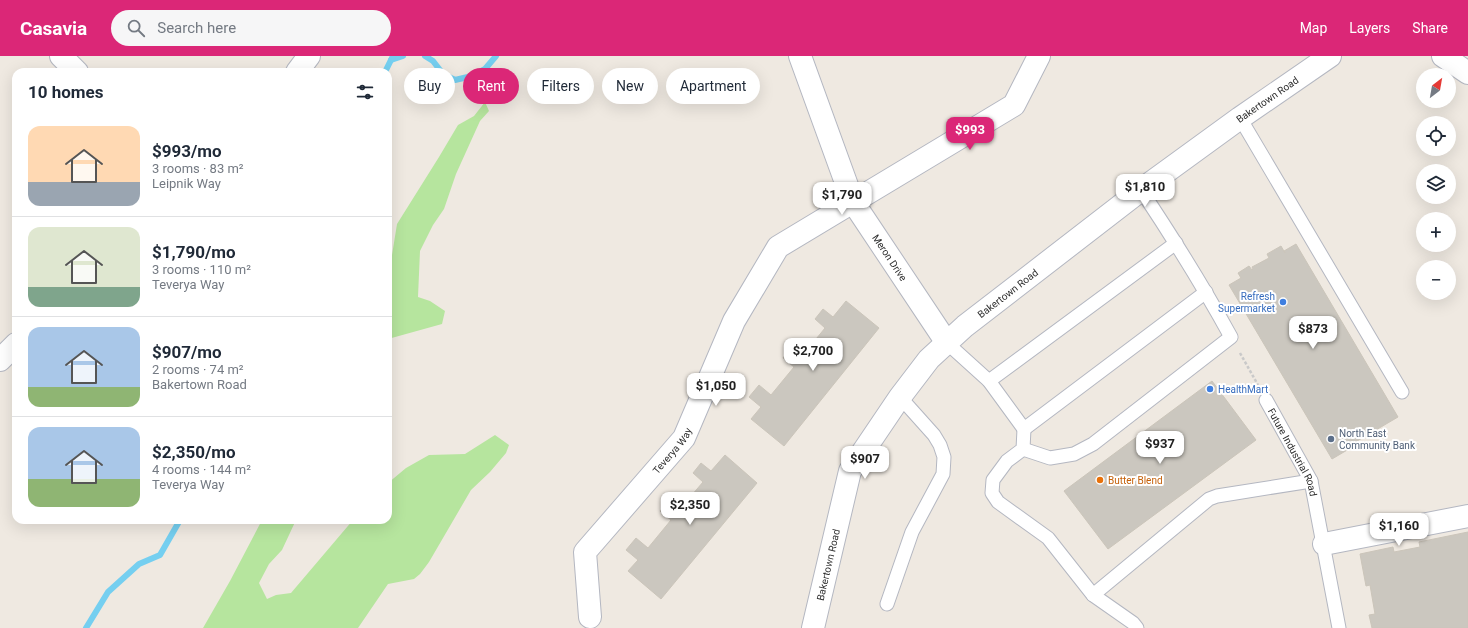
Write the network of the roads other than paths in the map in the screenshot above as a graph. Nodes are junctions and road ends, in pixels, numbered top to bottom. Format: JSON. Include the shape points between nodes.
{"nodes":[{"id":1,"x":61,"y":56,"type":"edge"},
{"id":2,"x":310,"y":56,"type":"edge"},
{"id":3,"x":800,"y":56,"type":"edge"},
{"id":4,"x":1039,"y":56,"type":"edge"},
{"id":5,"x":1330,"y":56,"type":"edge"},
{"id":6,"x":1443,"y":56,"type":"edge"},
{"id":7,"x":73,"y":68,"type":"edge"},
{"id":8,"x":300,"y":68,"type":"edge"},
{"id":9,"x":1468,"y":73,"type":"edge"},
{"id":10,"x":1240,"y":118,"type":"junction"},
{"id":11,"x":1140,"y":190,"type":"junction"},
{"id":12,"x":853,"y":202,"type":"junction"},
{"id":13,"x":1176,"y":243,"type":"junction"},
{"id":14,"x":1206,"y":292,"type":"junction"},
{"id":15,"x":947,"y":343,"type":"junction"},
{"id":16,"x":12,"y":348,"type":"edge"},
{"id":17,"x":0,"y":360,"type":"edge"},
{"id":18,"x":990,"y":381,"type":"junction"},
{"id":19,"x":1402,"y":392,"type":"dead end"},
{"id":20,"x":900,"y":397,"type":"junction"},
{"id":21,"x":1266,"y":400,"type":"road end"},
{"id":22,"x":1024,"y":429,"type":"junction"},
{"id":23,"x":1023,"y":449,"type":"junction"},
{"id":24,"x":1312,"y":481,"type":"junction"},
{"id":25,"x":1468,"y":516,"type":"edge"},
{"id":26,"x":1324,"y":544,"type":"junction"},
{"id":27,"x":1093,"y":595,"type":"junction"},
{"id":28,"x":887,"y":604,"type":"dead end"},
{"id":29,"x":590,"y":617,"type":"dead end"},
{"id":30,"x":814,"y":628,"type":"edge"},
{"id":31,"x":1136,"y":628,"type":"edge"},
{"id":32,"x":1339,"y":628,"type":"edge"}],
"edges":[{"from":1,"to":7,"type":"street"},
{"from":2,"to":8,"type":"street"},
{"from":3,"to":12,"type":"street","name":"Meron Drive"},
{"from":4,"to":12,"type":"street","name":"Teverya Way","via":[[1014,105]]},
{"from":5,"to":10,"type":"street","name":"Bakertown Road"},
{"from":6,"to":9,"type":"street"},
{"from":10,"to":11,"type":"street","name":"Bakertown Road"},
{"from":10,"to":19,"type":"lane"},
{"from":11,"to":13,"type":"lane"},
{"from":11,"to":15,"type":"street","name":"Bakertown Road","via":[[965,326]]},
{"from":12,"to":15,"type":"street","name":"Meron Drive"},
{"from":12,"to":29,"type":"street","name":"Teverya Way","via":[[778,247],[734,321],[684,438],[585,552]]},
{"from":13,"to":14,"type":"lane"},
{"from":13,"to":18,"type":"lane"},
{"from":14,"to":22,"type":"lane"},
{"from":14,"to":23,"type":"lane","via":[[1231,337],[1093,444],[1074,454],[1050,458]]},
{"from":15,"to":18,"type":"lane"},
{"from":15,"to":20,"type":"street","name":"Bakertown Road","via":[[929,359]]},
{"from":16,"to":17,"type":"street"},
{"from":18,"to":22,"type":"lane"},
{"from":20,"to":28,"type":"lane","via":[[940,445],[944,457],[943,474],[912,532]]},
{"from":20,"to":30,"type":"street","name":"Bakertown Road","via":[[850,472]]},
{"from":21,"to":24,"type":"lane","name":"Future Industrial Road"},
{"from":22,"to":23,"type":"lane"},
{"from":23,"to":27,"type":"lane","via":[[1007,461],[993,480],[992,493],[998,502],[1048,538]]},
{"from":24,"to":26,"type":"lane","name":"Future Industrial Road"},
{"from":24,"to":27,"type":"lane","via":[[1208,499]]},
{"from":25,"to":26,"type":"street"},
{"from":26,"to":32,"type":"lane","name":"Future Industrial Road"},
{"from":27,"to":31,"type":"lane","via":[[1133,623]]}]}
